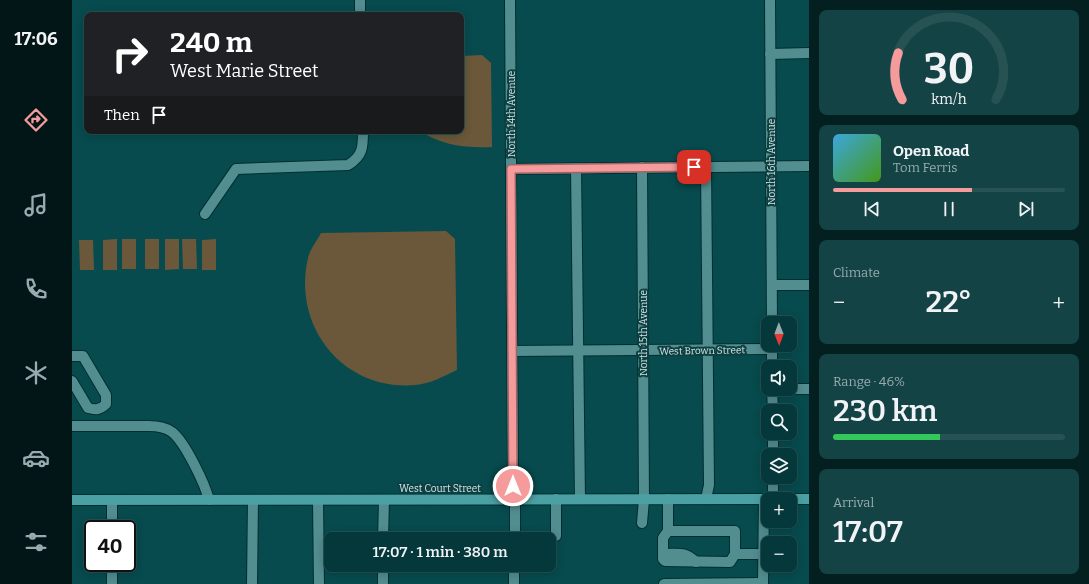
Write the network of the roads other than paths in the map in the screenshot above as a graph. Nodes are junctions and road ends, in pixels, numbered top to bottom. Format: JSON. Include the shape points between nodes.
{"nodes":[{"id":1,"x":360,"y":0,"type":"edge"},
{"id":2,"x":510,"y":0,"type":"edge"},
{"id":3,"x":770,"y":0,"type":"edge"},
{"id":4,"x":360,"y":12,"type":"edge"},
{"id":5,"x":809,"y":53,"type":"edge"},
{"id":6,"x":770,"y":54,"type":"junction"},
{"id":7,"x":363,"y":134,"type":"edge"},
{"id":8,"x":771,"y":166,"type":"junction"},
{"id":9,"x":809,"y":166,"type":"edge"},
{"id":10,"x":642,"y":167,"type":"junction"},
{"id":11,"x":706,"y":167,"type":"junction"},
{"id":12,"x":576,"y":168,"type":"junction"},
{"id":13,"x":511,"y":169,"type":"junction"},
{"id":14,"x":205,"y":214,"type":"dead end"},
{"id":15,"x":772,"y":285,"type":"junction"},
{"id":16,"x":809,"y":285,"type":"edge"},
{"id":17,"x":772,"y":316,"type":"edge"},
{"id":18,"x":761,"y":348,"type":"edge"},
{"id":19,"x":643,"y":350,"type":"junction"},
{"id":20,"x":708,"y":350,"type":"junction"},
{"id":21,"x":579,"y":351,"type":"junction"},
{"id":22,"x":512,"y":352,"type":"junction"},
{"id":23,"x":72,"y":356,"type":"edge"},
{"id":24,"x":72,"y":381,"type":"edge"},
{"id":25,"x":797,"y":389,"type":"edge"},
{"id":26,"x":809,"y":389,"type":"edge"},
{"id":27,"x":72,"y":426,"type":"edge"},
{"id":28,"x":515,"y":499,"type":"junction"},
{"id":29,"x":556,"y":499,"type":"junction"},
{"id":30,"x":580,"y":499,"type":"junction"},
{"id":31,"x":644,"y":499,"type":"junction"},
{"id":32,"x":668,"y":499,"type":"junction"},
{"id":33,"x":706,"y":499,"type":"junction"},
{"id":34,"x":761,"y":499,"type":"edge"},
{"id":35,"x":797,"y":499,"type":"edge"},
{"id":36,"x":809,"y":499,"type":"edge"},
{"id":37,"x":72,"y":500,"type":"edge"},
{"id":38,"x":112,"y":500,"type":"junction"},
{"id":39,"x":209,"y":500,"type":"junction"},
{"id":40,"x":253,"y":500,"type":"junction"},
{"id":41,"x":318,"y":500,"type":"junction"},
{"id":42,"x":384,"y":500,"type":"junction"},
{"id":43,"x":112,"y":520,"type":"edge"},
{"id":44,"x":642,"y":523,"type":"dead end"},
{"id":45,"x":668,"y":531,"type":"junction"},
{"id":46,"x":383,"y":532,"type":"edge"},
{"id":47,"x":515,"y":532,"type":"edge"},
{"id":48,"x":556,"y":532,"type":"edge"},
{"id":49,"x":735,"y":554,"type":"junction"},
{"id":50,"x":761,"y":554,"type":"edge"},
{"id":51,"x":112,"y":572,"type":"edge"},
{"id":52,"x":383,"y":572,"type":"edge"},
{"id":53,"x":514,"y":572,"type":"edge"},
{"id":54,"x":763,"y":572,"type":"edge"},
{"id":55,"x":112,"y":584,"type":"edge"},
{"id":56,"x":252,"y":584,"type":"edge"},
{"id":57,"x":319,"y":584,"type":"edge"},
{"id":58,"x":383,"y":584,"type":"edge"},
{"id":59,"x":514,"y":584,"type":"edge"},
{"id":60,"x":664,"y":584,"type":"edge"},
{"id":61,"x":763,"y":584,"type":"edge"}],
"edges":[{"from":1,"to":4,"type":"street"},
{"from":2,"to":13,"type":"street","name":"North 14th Avenue"},
{"from":3,"to":6,"type":"street","name":"North 16th Avenue"},
{"from":5,"to":6,"type":"street"},
{"from":6,"to":8,"type":"street","name":"North 16th Avenue"},
{"from":7,"to":14,"type":"street","via":[[363,146],[359,156],[348,165],[236,169]]},
{"from":8,"to":9,"type":"street"},
{"from":8,"to":11,"type":"street"},
{"from":8,"to":15,"type":"street","name":"North 16th Avenue"},
{"from":10,"to":11,"type":"street"},
{"from":10,"to":12,"type":"street"},
{"from":10,"to":19,"type":"street","name":"North 15th Avenue"},
{"from":11,"to":20,"type":"street"},
{"from":12,"to":13,"type":"street"},
{"from":12,"to":21,"type":"street"},
{"from":13,"to":22,"type":"street","name":"North 14th Avenue"},
{"from":15,"to":16,"type":"street"},
{"from":15,"to":17,"type":"street","name":"North 16th Avenue"},
{"from":18,"to":20,"type":"street","name":"West Brown Street"},
{"from":19,"to":20,"type":"street","name":"West Brown Street"},
{"from":19,"to":21,"type":"street","name":"West Brown Street"},
{"from":19,"to":31,"type":"street","name":"North 15th Avenue"},
{"from":20,"to":33,"type":"street","via":[[709,485]]},
{"from":21,"to":22,"type":"street","name":"West Brown Street"},
{"from":21,"to":30,"type":"street"},
{"from":22,"to":28,"type":"street","name":"North 14th Avenue"},
{"from":23,"to":24,"type":"street","via":[[83,356],[106,395],[106,404],[99,409],[88,408]]},
{"from":25,"to":26,"type":"street"},
{"from":27,"to":39,"type":"street","via":[[160,426],[167,429],[178,438],[205,486]]},
{"from":28,"to":29,"type":"main road","name":"West Court Street"},
{"from":28,"to":42,"type":"main road","name":"West Court Street"},
{"from":28,"to":47,"type":"street","name":"North 14th Avenue"},
{"from":29,"to":30,"type":"main road","name":"West Court Street"},
{"from":29,"to":48,"type":"street"},
{"from":30,"to":31,"type":"main road","name":"West Court Street"},
{"from":31,"to":32,"type":"main road","name":"West Court Street"},
{"from":31,"to":44,"type":"street","name":"North 15th Avenue"},
{"from":32,"to":33,"type":"main road","name":"West Court Street"},
{"from":32,"to":45,"type":"street"},
{"from":33,"to":34,"type":"main road","name":"West Court Street"},
{"from":35,"to":36,"type":"main road","name":"West Court Street"},
{"from":37,"to":38,"type":"main road","name":"West Court Street"},
{"from":38,"to":39,"type":"main road","name":"West Court Street"},
{"from":38,"to":43,"type":"street"},
{"from":39,"to":40,"type":"main road","name":"West Court Street"},
{"from":40,"to":41,"type":"main road","name":"West Court Street"},
{"from":40,"to":56,"type":"street"},
{"from":41,"to":42,"type":"main road","name":"West Court Street"},
{"from":41,"to":57,"type":"street"},
{"from":42,"to":46,"type":"street"},
{"from":45,"to":49,"type":"street","via":[[735,531]]},
{"from":45,"to":49,"type":"street","via":[[663,538],[665,561],[730,562]]},
{"from":49,"to":50,"type":"street"},
{"from":51,"to":55,"type":"street"},
{"from":52,"to":58,"type":"street"},
{"from":53,"to":59,"type":"street"},
{"from":54,"to":61,"type":"street"},
{"from":60,"to":61,"type":"street"}]}
